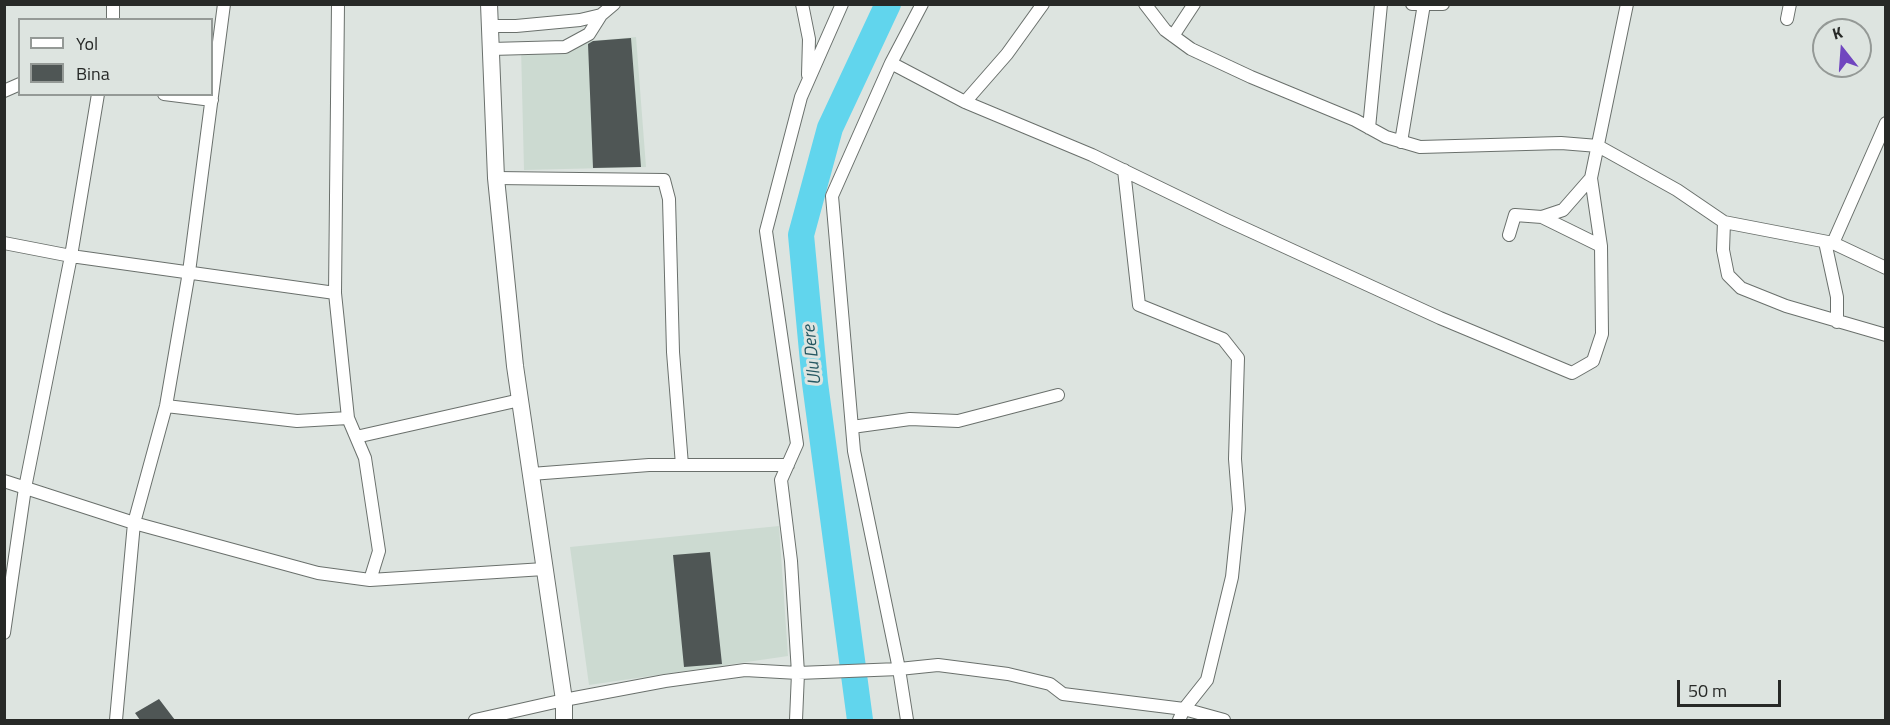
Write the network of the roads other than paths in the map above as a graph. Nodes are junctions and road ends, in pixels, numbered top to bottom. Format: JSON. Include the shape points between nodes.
{"nodes":[{"id":1,"x":224,"y":4,"type":"edge"},
{"id":2,"x":338,"y":4,"type":"edge"},
{"id":3,"x":489,"y":4,"type":"edge"},
{"id":4,"x":614,"y":4,"type":"edge"},
{"id":5,"x":802,"y":4,"type":"edge"},
{"id":6,"x":842,"y":4,"type":"edge"},
{"id":7,"x":922,"y":4,"type":"edge"},
{"id":8,"x":1043,"y":4,"type":"edge"},
{"id":9,"x":1145,"y":4,"type":"edge"},
{"id":10,"x":1194,"y":4,"type":"edge"},
{"id":11,"x":1381,"y":4,"type":"edge"},
{"id":12,"x":1443,"y":4,"type":"edge"},
{"id":13,"x":1627,"y":4,"type":"edge"},
{"id":14,"x":1790,"y":4,"type":"edge"},
{"id":15,"x":1420,"y":5,"type":"edge"},
{"id":16,"x":601,"y":15,"type":"junction"},
{"id":17,"x":1788,"y":19,"type":"dead end"},
{"id":18,"x":490,"y":26,"type":"junction"},
{"id":19,"x":1173,"y":36,"type":"junction"},
{"id":20,"x":491,"y":49,"type":"junction"},
{"id":21,"x":891,"y":63,"type":"junction"},
{"id":22,"x":808,"y":82,"type":"junction"},
{"id":23,"x":18,"y":85,"type":"edge"},
{"id":24,"x":4,"y":91,"type":"edge"},
{"id":25,"x":213,"y":92,"type":"edge"},
{"id":26,"x":98,"y":96,"type":"edge"},
{"id":27,"x":180,"y":96,"type":"edge"},
{"id":28,"x":212,"y":96,"type":"edge"},
{"id":29,"x":212,"y":100,"type":"junction"},
{"id":30,"x":965,"y":102,"type":"junction"},
{"id":31,"x":1886,"y":123,"type":"edge"},
{"id":32,"x":1369,"y":128,"type":"junction"},
{"id":33,"x":1401,"y":142,"type":"junction"},
{"id":34,"x":1598,"y":146,"type":"junction"},
{"id":35,"x":1124,"y":170,"type":"junction"},
{"id":36,"x":496,"y":178,"type":"junction"},
{"id":37,"x":1591,"y":178,"type":"junction"},
{"id":38,"x":1542,"y":217,"type":"junction"},
{"id":39,"x":1724,"y":222,"type":"junction"},
{"id":40,"x":1509,"y":235,"type":"dead end"},
{"id":41,"x":4,"y":243,"type":"edge"},
{"id":42,"x":1829,"y":243,"type":"junction"},
{"id":43,"x":1601,"y":246,"type":"junction"},
{"id":44,"x":71,"y":256,"type":"junction"},
{"id":45,"x":1886,"y":268,"type":"edge"},
{"id":46,"x":189,"y":272,"type":"junction"},
{"id":47,"x":334,"y":293,"type":"junction"},
{"id":48,"x":1837,"y":322,"type":"junction"},
{"id":49,"x":1886,"y":335,"type":"edge"},
{"id":50,"x":1058,"y":395,"type":"dead end"},
{"id":51,"x":520,"y":400,"type":"junction"},
{"id":52,"x":166,"y":405,"type":"junction"},
{"id":53,"x":348,"y":418,"type":"junction"},
{"id":54,"x":852,"y":427,"type":"junction"},
{"id":55,"x":356,"y":437,"type":"junction"},
{"id":56,"x":682,"y":465,"type":"junction"},
{"id":57,"x":788,"y":465,"type":"junction"},
{"id":58,"x":531,"y":474,"type":"junction"},
{"id":59,"x":4,"y":481,"type":"edge"},
{"id":60,"x":25,"y":488,"type":"junction"},
{"id":61,"x":134,"y":523,"type":"junction"},
{"id":62,"x":544,"y":569,"type":"junction"},
{"id":63,"x":370,"y":580,"type":"junction"},
{"id":64,"x":8,"y":599,"type":"edge"},
{"id":65,"x":4,"y":633,"type":"edge"},
{"id":66,"x":898,"y":669,"type":"junction"},
{"id":67,"x":798,"y":673,"type":"junction"},
{"id":68,"x":564,"y":700,"type":"junction"},
{"id":69,"x":1181,"y":715,"type":"edge"},
{"id":70,"x":116,"y":720,"type":"edge"},
{"id":71,"x":475,"y":720,"type":"edge"},
{"id":72,"x":564,"y":720,"type":"edge"},
{"id":73,"x":796,"y":720,"type":"edge"},
{"id":74,"x":907,"y":720,"type":"edge"},
{"id":75,"x":1224,"y":720,"type":"edge"}],
"edges":[{"from":1,"to":25,"type":"street"},
{"from":2,"to":47,"type":"street"},
{"from":3,"to":18,"type":"main road"},
{"from":4,"to":16,"type":"street"},
{"from":5,"to":22,"type":"street","via":[[809,39]]},
{"from":6,"to":22,"type":"street"},
{"from":7,"to":21,"type":"street"},
{"from":8,"to":30,"type":"street"},
{"from":9,"to":19,"type":"street"},
{"from":10,"to":19,"type":"street"},
{"from":11,"to":32,"type":"street"},
{"from":12,"to":15,"type":"street"},
{"from":13,"to":34,"type":"street"},
{"from":14,"to":17,"type":"street"},
{"from":15,"to":33,"type":"street"},
{"from":16,"to":18,"type":"street","via":[[550,24]]},
{"from":16,"to":20,"type":"street","via":[[588,34],[565,47]]},
{"from":18,"to":20,"type":"main road"},
{"from":19,"to":32,"type":"street","via":[[1231,68]]},
{"from":20,"to":36,"type":"main road"},
{"from":21,"to":30,"type":"street"},
{"from":21,"to":54,"type":"street","via":[[832,196]]},
{"from":22,"to":57,"type":"street","via":[[766,231],[797,444]]},
{"from":23,"to":24,"type":"street"},
{"from":26,"to":44,"type":"street"},
{"from":27,"to":29,"type":"street"},
{"from":28,"to":29,"type":"street"},
{"from":29,"to":46,"type":"street"},
{"from":30,"to":35,"type":"street"},
{"from":31,"to":42,"type":"street"},
{"from":32,"to":33,"type":"street"},
{"from":33,"to":34,"type":"street","via":[[1442,148],[1561,143]]},
{"from":34,"to":37,"type":"street"},
{"from":34,"to":39,"type":"street","via":[[1677,190]]},
{"from":35,"to":43,"type":"street","via":[[1440,318],[1572,373],[1593,361],[1602,334]]},
{"from":35,"to":69,"type":"street","via":[[1139,304],[1223,339],[1238,358],[1235,459],[1239,509],[1232,577],[1207,680]]},
{"from":36,"to":51,"type":"main road"},
{"from":36,"to":56,"type":"street","via":[[664,180],[669,199],[673,352]]},
{"from":37,"to":38,"type":"street","via":[[1563,210]]},
{"from":37,"to":43,"type":"street"},
{"from":38,"to":40,"type":"street","via":[[1515,215]]},
{"from":38,"to":43,"type":"street"},
{"from":39,"to":42,"type":"street"},
{"from":39,"to":48,"type":"street","via":[[1723,250],[1728,275],[1742,288]]},
{"from":41,"to":44,"type":"street"},
{"from":42,"to":45,"type":"street"},
{"from":42,"to":48,"type":"street"},
{"from":44,"to":46,"type":"street"},
{"from":44,"to":60,"type":"street"},
{"from":46,"to":47,"type":"street"},
{"from":46,"to":52,"type":"street"},
{"from":47,"to":53,"type":"street"},
{"from":48,"to":49,"type":"street"},
{"from":50,"to":54,"type":"street","via":[[958,421],[909,419]]},
{"from":51,"to":55,"type":"street"},
{"from":51,"to":58,"type":"main road"},
{"from":52,"to":53,"type":"street","via":[[297,421]]},
{"from":52,"to":61,"type":"street"},
{"from":53,"to":55,"type":"street"},
{"from":54,"to":66,"type":"street"},
{"from":55,"to":63,"type":"street","via":[[365,458],[379,551]]},
{"from":56,"to":57,"type":"street"},
{"from":56,"to":58,"type":"street"},
{"from":57,"to":67,"type":"street","via":[[781,480]]},
{"from":58,"to":62,"type":"main road"},
{"from":59,"to":60,"type":"street"},
{"from":60,"to":61,"type":"street"},
{"from":60,"to":64,"type":"street"},
{"from":61,"to":63,"type":"street","via":[[318,573]]},
{"from":61,"to":70,"type":"street"},
{"from":62,"to":63,"type":"street"},
{"from":62,"to":68,"type":"main road"},
{"from":64,"to":65,"type":"street"},
{"from":66,"to":67,"type":"street"},
{"from":66,"to":69,"type":"street","via":[[938,665],[1008,674],[1050,684],[1063,694]]},
{"from":66,"to":74,"type":"street"},
{"from":67,"to":68,"type":"street","via":[[745,670]]},
{"from":67,"to":73,"type":"street"},
{"from":68,"to":71,"type":"street"},
{"from":68,"to":72,"type":"main road"},
{"from":69,"to":75,"type":"street"}]}
